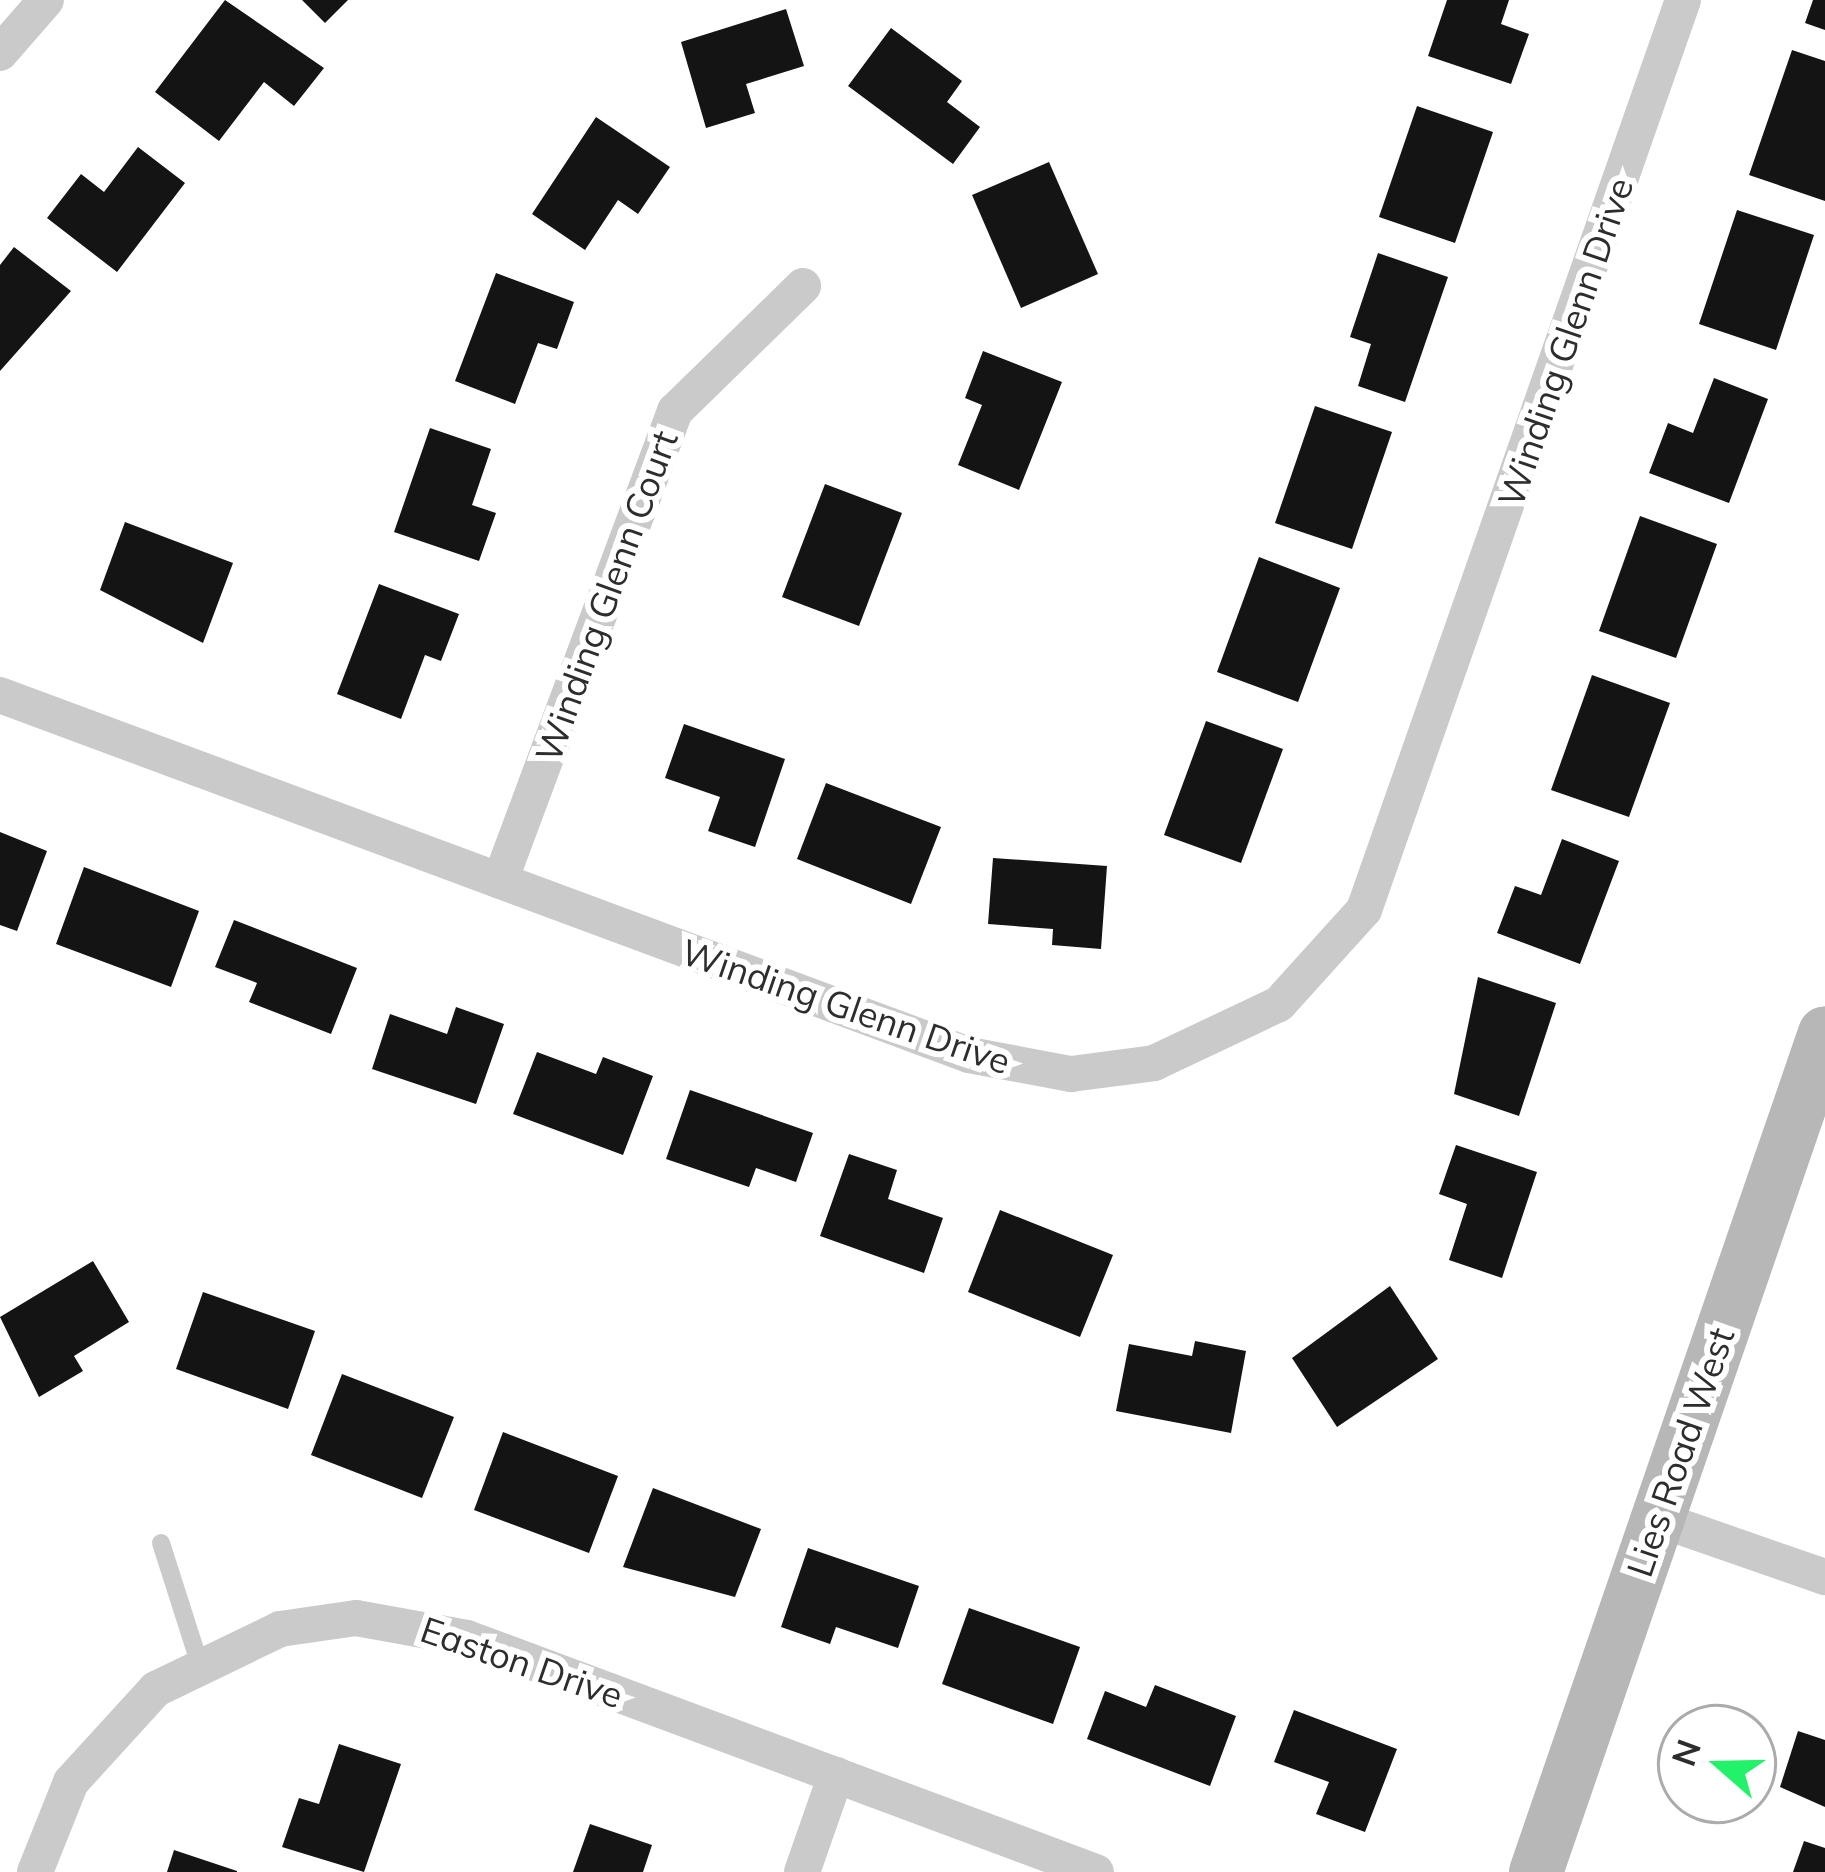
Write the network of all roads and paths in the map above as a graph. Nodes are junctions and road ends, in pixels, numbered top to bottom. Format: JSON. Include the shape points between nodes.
{"nodes":[{"id":1,"x":46,"y":0,"type":"edge"},
{"id":2,"x":1683,"y":0,"type":"edge"},
{"id":3,"x":0,"y":53,"type":"edge"},
{"id":4,"x":802,"y":286,"type":"dead end"},
{"id":5,"x":0,"y":695,"type":"edge"},
{"id":6,"x":500,"y":881,"type":"junction"},
{"id":7,"x":1825,"y":1033,"type":"edge"},
{"id":8,"x":1658,"y":1519,"type":"junction"},
{"id":9,"x":161,"y":1543,"type":"dead end"},
{"id":10,"x":1825,"y":1576,"type":"edge"},
{"id":11,"x":201,"y":1668,"type":"junction"},
{"id":12,"x":836,"y":1775,"type":"junction"},
{"id":13,"x":34,"y":1872,"type":"edge"},
{"id":14,"x":802,"y":1872,"type":"edge"},
{"id":15,"x":1096,"y":1872,"type":"edge"},
{"id":16,"x":1536,"y":1872,"type":"edge"}],
"edges":[{"from":1,"to":3,"type":"street"},
{"from":2,"to":6,"type":"street","name":"Winding Glenn Drive","via":[[1382,872],[1341,943],[1279,1004],[1154,1063],[1028,1070]]},
{"from":4,"to":6,"type":"street","name":"Winding Glenn Court","via":[[675,411]]},
{"from":5,"to":6,"type":"street","name":"Winding Glenn Drive"},
{"from":7,"to":8,"type":"street","name":"Lies Road West"},
{"from":8,"to":10,"type":"street"},
{"from":8,"to":16,"type":"street","name":"Lies Road West"},
{"from":9,"to":11,"type":"lane"},
{"from":11,"to":12,"type":"street","name":"Easton Drive","via":[[280,1630],[391,1620]]},
{"from":11,"to":13,"type":"street","name":"Easton Drive","via":[[156,1689],[93,1749]]},
{"from":12,"to":14,"type":"street"},
{"from":12,"to":15,"type":"street","name":"Easton Drive"}]}
